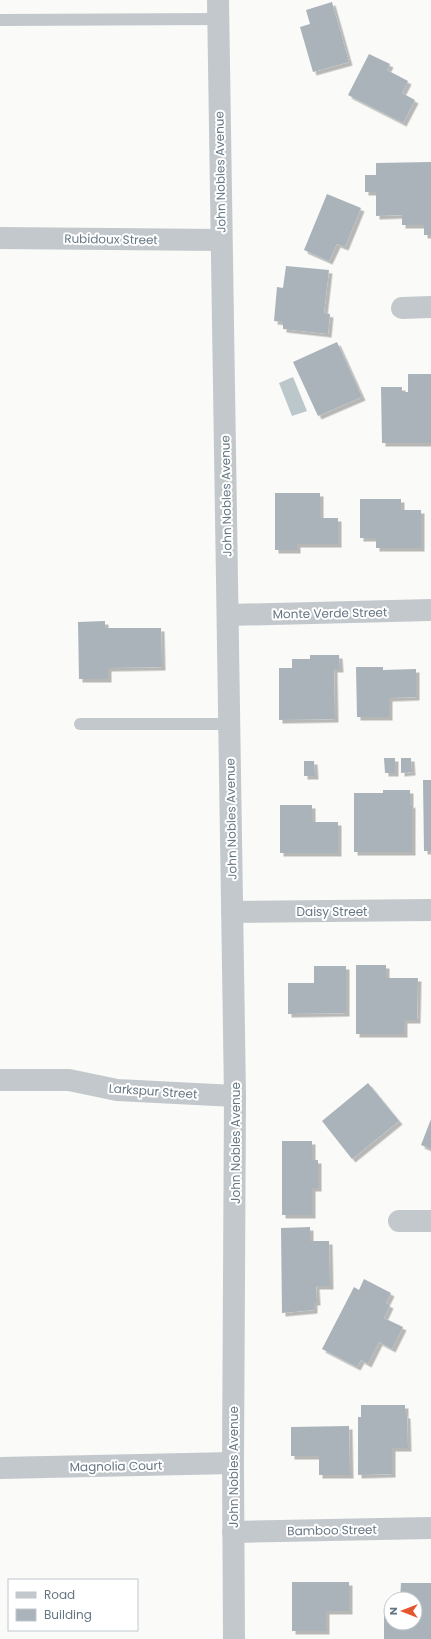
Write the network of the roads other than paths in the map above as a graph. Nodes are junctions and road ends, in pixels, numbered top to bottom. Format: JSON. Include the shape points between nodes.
{"nodes":[{"id":1,"x":218,"y":10,"type":"edge"},
{"id":2,"x":0,"y":20,"type":"edge"},
{"id":3,"x":0,"y":238,"type":"edge"},
{"id":4,"x":221,"y":240,"type":"junction"},
{"id":5,"x":431,"y":307,"type":"edge"},
{"id":6,"x":402,"y":308,"type":"dead end"},
{"id":7,"x":431,"y":610,"type":"edge"},
{"id":8,"x":229,"y":616,"type":"junction"},
{"id":9,"x":80,"y":724,"type":"dead end"},
{"id":10,"x":230,"y":724,"type":"junction"},
{"id":11,"x":431,"y":910,"type":"edge"},
{"id":12,"x":232,"y":912,"type":"junction"},
{"id":13,"x":0,"y":1080,"type":"edge"},
{"id":14,"x":235,"y":1096,"type":"junction"},
{"id":15,"x":399,"y":1221,"type":"dead end"},
{"id":16,"x":431,"y":1221,"type":"edge"},
{"id":17,"x":233,"y":1463,"type":"junction"},
{"id":18,"x":0,"y":1468,"type":"edge"},
{"id":19,"x":431,"y":1528,"type":"edge"},
{"id":20,"x":233,"y":1532,"type":"junction"},
{"id":21,"x":234,"y":1639,"type":"edge"}],
"edges":[{"from":1,"to":2,"type":"lane"},
{"from":1,"to":4,"type":"street","name":"John Nobles Avenue"},
{"from":3,"to":4,"type":"street","name":"Rubidoux Street"},
{"from":4,"to":8,"type":"street","name":"John Nobles Avenue"},
{"from":5,"to":6,"type":"street"},
{"from":7,"to":8,"type":"street","name":"Monte Verde Street"},
{"from":8,"to":10,"type":"street","name":"John Nobles Avenue"},
{"from":9,"to":10,"type":"lane"},
{"from":10,"to":12,"type":"street","name":"John Nobles Avenue"},
{"from":11,"to":12,"type":"street","name":"Daisy Street"},
{"from":12,"to":14,"type":"street","name":"John Nobles Avenue"},
{"from":13,"to":14,"type":"street","name":"Larkspur Street","via":[[69,1080],[117,1090]]},
{"from":14,"to":17,"type":"street","name":"John Nobles Avenue"},
{"from":15,"to":16,"type":"street"},
{"from":17,"to":18,"type":"street","name":"Magnolia Court"},
{"from":17,"to":20,"type":"street","name":"John Nobles Avenue"},
{"from":19,"to":20,"type":"street","name":"Bamboo Street"},
{"from":20,"to":21,"type":"street","name":"John Nobles Avenue"}]}
